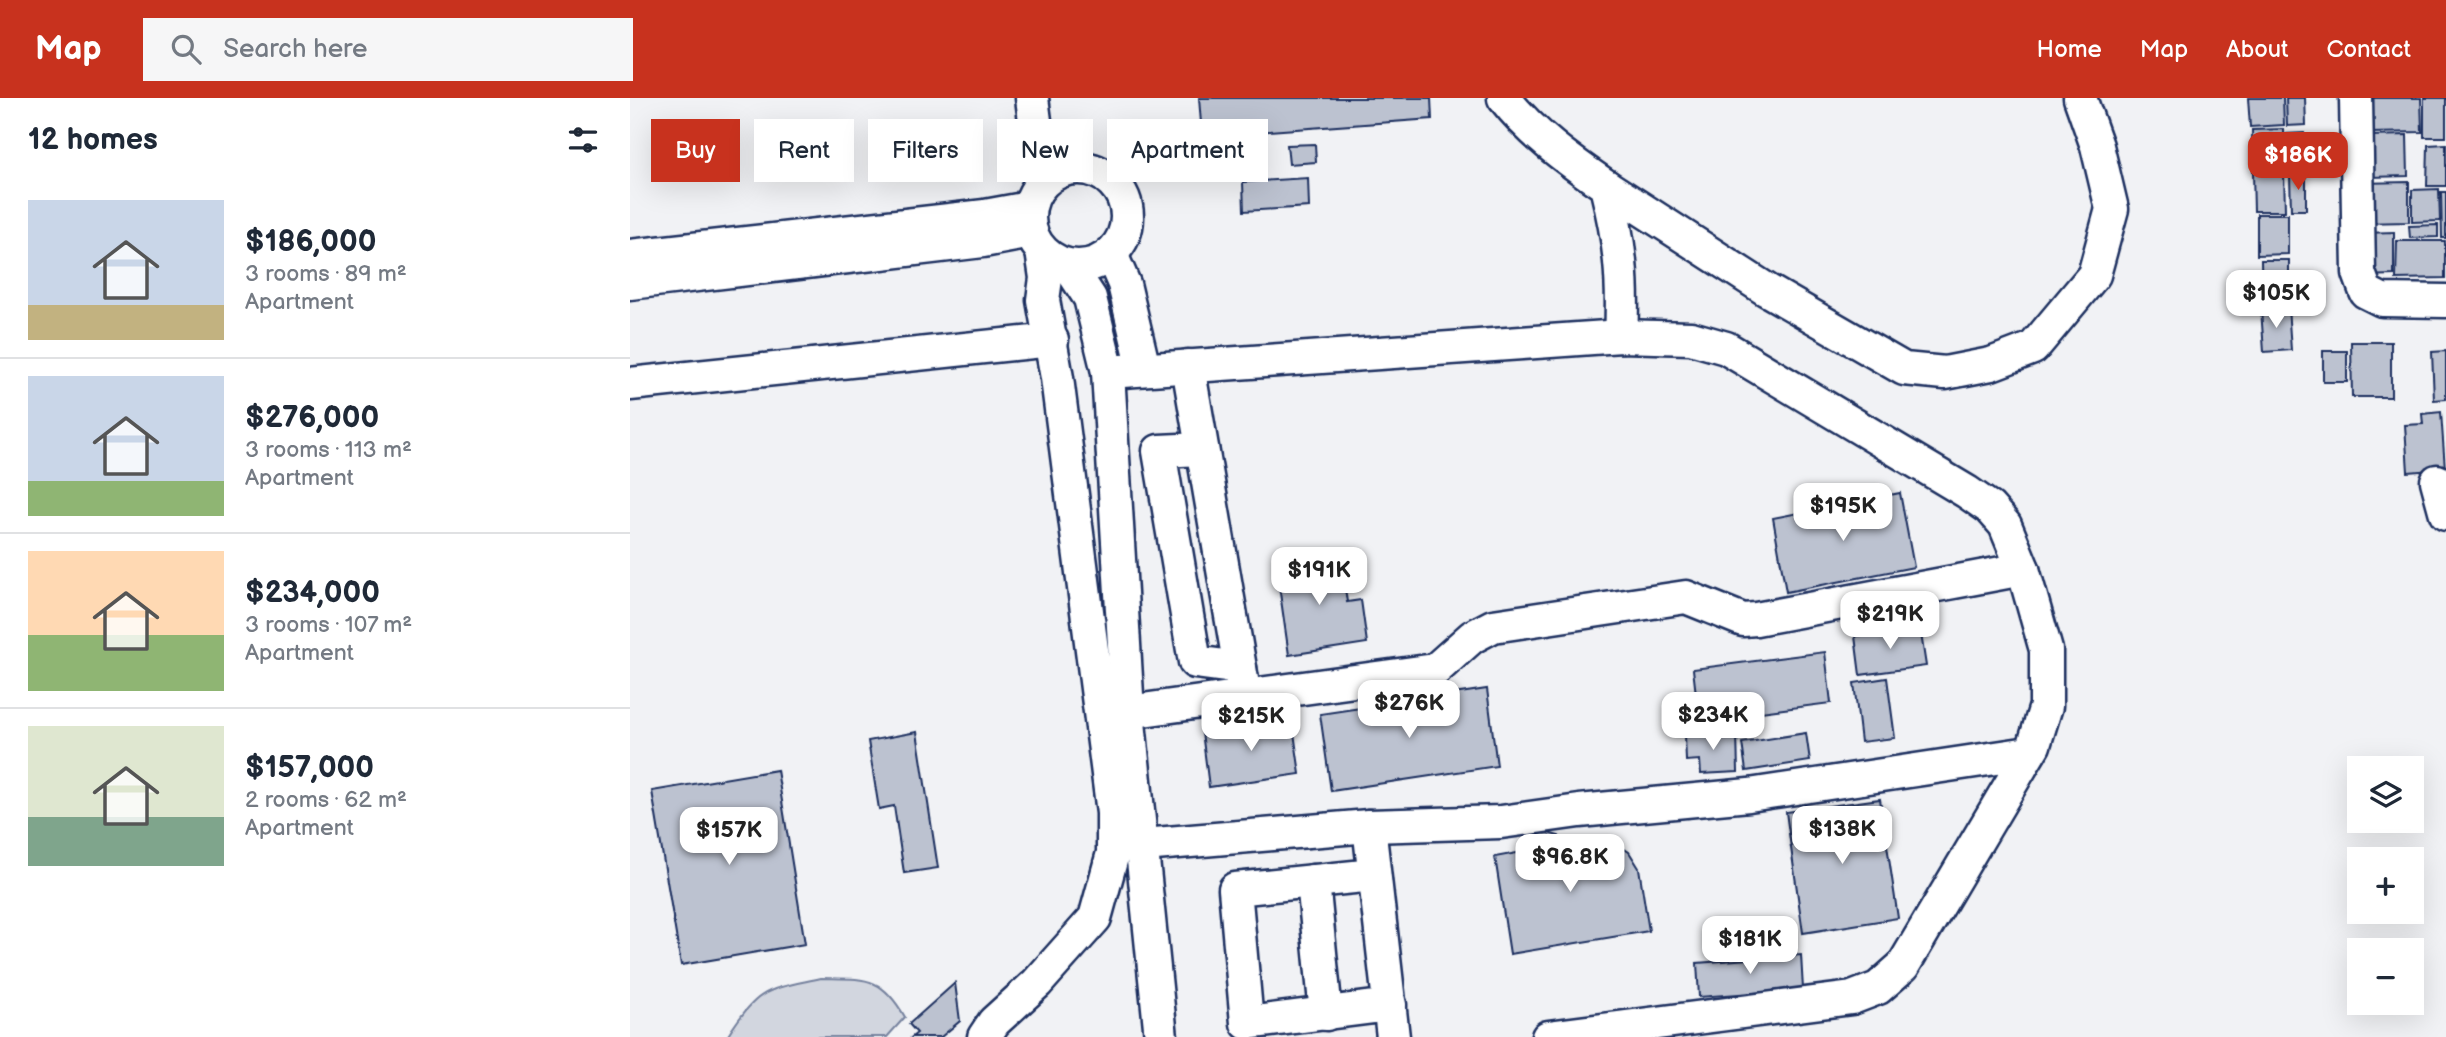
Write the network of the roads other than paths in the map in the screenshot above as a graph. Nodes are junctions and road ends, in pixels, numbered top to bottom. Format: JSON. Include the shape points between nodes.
{"nodes":[{"id":1,"x":1032,"y":98,"type":"edge"},
{"id":2,"x":1504,"y":98,"type":"edge"},
{"id":3,"x":2080,"y":98,"type":"edge"},
{"id":4,"x":2356,"y":98,"type":"edge"},
{"id":5,"x":1606,"y":186,"type":"junction"},
{"id":6,"x":1043,"y":228,"type":"junction"},
{"id":7,"x":1111,"y":254,"type":"junction"},
{"id":8,"x":630,"y":256,"type":"edge"},
{"id":9,"x":630,"y":283,"type":"edge"},
{"id":10,"x":2446,"y":301,"type":"edge"},
{"id":11,"x":1620,"y":336,"type":"junction"},
{"id":12,"x":1052,"y":340,"type":"junction"},
{"id":13,"x":1188,"y":366,"type":"junction"},
{"id":14,"x":1144,"y":369,"type":"junction"},
{"id":15,"x":1108,"y":372,"type":"junction"},
{"id":16,"x":630,"y":384,"type":"edge"},
{"id":17,"x":1202,"y":449,"type":"junction"},
{"id":18,"x":2437,"y":481,"type":"dead end"},
{"id":19,"x":2446,"y":514,"type":"edge"},
{"id":20,"x":2023,"y":569,"type":"junction"},
{"id":21,"x":1243,"y":682,"type":"junction"},
{"id":22,"x":1128,"y":712,"type":"junction"},
{"id":23,"x":2029,"y":753,"type":"junction"},
{"id":24,"x":1369,"y":826,"type":"junction"},
{"id":25,"x":1143,"y":845,"type":"junction"},
{"id":26,"x":1374,"y":876,"type":"junction"},
{"id":27,"x":1312,"y":881,"type":"junction"},
{"id":28,"x":1390,"y":1005,"type":"junction"},
{"id":29,"x":1326,"y":1014,"type":"junction"},
{"id":30,"x":984,"y":1037,"type":"edge"},
{"id":31,"x":1161,"y":1037,"type":"edge"},
{"id":32,"x":1393,"y":1037,"type":"edge"},
{"id":33,"x":1548,"y":1037,"type":"edge"}],
"edges":[{"from":1,"to":6,"type":"street"},
{"from":2,"to":5,"type":"street","via":[[1555,151]]},
{"from":3,"to":5,"type":"street","via":[[2112,209],[2094,275],[2033,348],[1956,371],[1904,369],[1768,290]]},
{"from":4,"to":10,"type":"street","via":[[2359,273],[2366,292],[2382,300]]},
{"from":5,"to":11,"type":"street","via":[[1621,248]]},
{"from":6,"to":7,"type":"street","via":[[1084,267]]},
{"from":6,"to":7,"type":"street","via":[[1056,173],[1079,168],[1102,174],[1114,183],[1127,212],[1121,242]]},
{"from":6,"to":8,"type":"street","via":[[985,216]]},
{"from":6,"to":9,"type":"street","via":[[983,241]]},
{"from":6,"to":12,"type":"street","via":[[1043,300]]},
{"from":6,"to":15,"type":"street","via":[[1090,298]]},
{"from":7,"to":14,"type":"street","via":[[1124,284]]},
{"from":11,"to":13,"type":"street"},
{"from":11,"to":20,"type":"street","via":[[1690,338],[1726,348],[1779,378],[1990,508],[2005,525]]},
{"from":12,"to":16,"type":"street"},
{"from":12,"to":30,"type":"street","via":[[1113,813],[1113,853],[1095,918]]},
{"from":13,"to":14,"type":"street"},
{"from":13,"to":17,"type":"street"},
{"from":14,"to":15,"type":"street"},
{"from":15,"to":22,"type":"street"},
{"from":17,"to":21,"type":"street"},
{"from":17,"to":21,"type":"street","via":[[1159,451],[1195,662]]},
{"from":18,"to":19,"type":"street"},
{"from":20,"to":21,"type":"street","via":[[1756,619],[1743,620],[1686,597],[1493,626],[1472,637],[1435,670]]},
{"from":20,"to":23,"type":"street","via":[[2046,650],[2046,706]]},
{"from":21,"to":22,"type":"street"},
{"from":22,"to":25,"type":"street"},
{"from":23,"to":24,"type":"street","via":[[1749,795],[1502,822]]},
{"from":23,"to":33,"type":"street","via":[[1903,966],[1878,988],[1852,998]]},
{"from":24,"to":25,"type":"street"},
{"from":24,"to":26,"type":"street"},
{"from":25,"to":31,"type":"street"},
{"from":26,"to":27,"type":"street"},
{"from":26,"to":28,"type":"street"},
{"from":27,"to":29,"type":"street"},
{"from":27,"to":29,"type":"street","via":[[1235,890],[1246,1010],[1248,1023]]},
{"from":28,"to":29,"type":"street"},
{"from":28,"to":32,"type":"street"}]}
